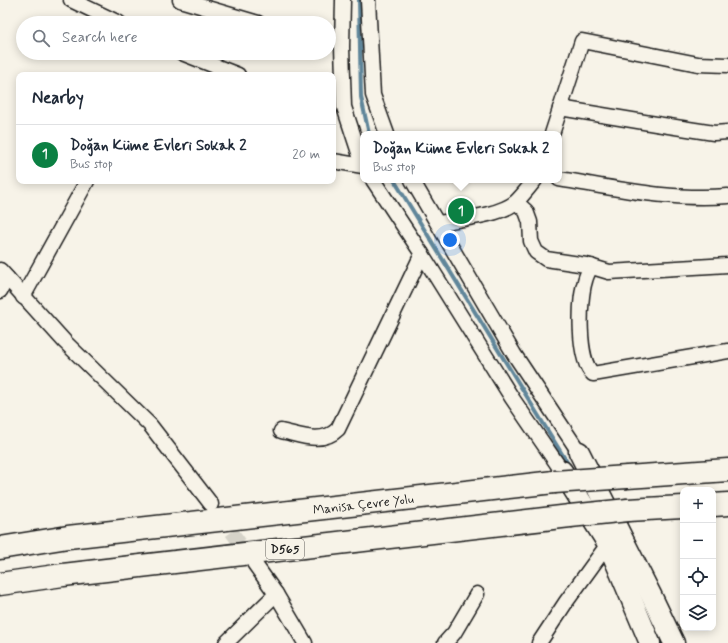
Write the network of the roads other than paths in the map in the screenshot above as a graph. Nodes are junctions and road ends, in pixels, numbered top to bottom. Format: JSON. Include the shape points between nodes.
{"nodes":[{"id":1,"x":71,"y":0,"type":"edge"},
{"id":2,"x":180,"y":0,"type":"edge"},
{"id":3,"x":343,"y":0,"type":"edge"},
{"id":4,"x":368,"y":0,"type":"edge"},
{"id":5,"x":104,"y":16,"type":"edge"},
{"id":6,"x":234,"y":16,"type":"edge"},
{"id":7,"x":336,"y":39,"type":"edge"},
{"id":8,"x":200,"y":60,"type":"edge"},
{"id":9,"x":336,"y":60,"type":"edge"},
{"id":10,"x":728,"y":64,"type":"edge"},
{"id":11,"x":230,"y":72,"type":"edge"},
{"id":12,"x":338,"y":106,"type":"edge"},
{"id":13,"x":560,"y":108,"type":"junction"},
{"id":14,"x":386,"y":131,"type":"edge"},
{"id":15,"x":553,"y":131,"type":"edge"},
{"id":16,"x":728,"y":132,"type":"edge"},
{"id":17,"x":360,"y":158,"type":"edge"},
{"id":18,"x":336,"y":161,"type":"edge"},
{"id":19,"x":360,"y":165,"type":"edge"},
{"id":20,"x":562,"y":180,"type":"edge"},
{"id":21,"x":375,"y":183,"type":"edge"},
{"id":22,"x":414,"y":183,"type":"edge"},
{"id":23,"x":532,"y":183,"type":"edge"},
{"id":24,"x":85,"y":184,"type":"edge"},
{"id":25,"x":728,"y":196,"type":"edge"},
{"id":26,"x":516,"y":202,"type":"junction"},
{"id":27,"x":438,"y":223,"type":"junction"},
{"id":28,"x":422,"y":254,"type":"junction"},
{"id":29,"x":728,"y":265,"type":"edge"},
{"id":30,"x":591,"y":266,"type":"junction"},
{"id":31,"x":4,"y":274,"type":"edge"},
{"id":32,"x":0,"y":291,"type":"edge"},
{"id":33,"x":23,"y":297,"type":"junction"},
{"id":34,"x":728,"y":351,"type":"edge"},
{"id":35,"x":281,"y":431,"type":"dead end"},
{"id":36,"x":580,"y":452,"type":"joint"},
{"id":37,"x":728,"y":470,"type":"edge"},
{"id":38,"x":558,"y":477,"type":"junction"},
{"id":39,"x":211,"y":504,"type":"tunnel mouth"},
{"id":40,"x":728,"y":504,"type":"edge"},
{"id":41,"x":716,"y":505,"type":"edge"},
{"id":42,"x":680,"y":507,"type":"edge"},
{"id":43,"x":608,"y":544,"type":"junction"},
{"id":44,"x":0,"y":548,"type":"edge"},
{"id":45,"x":254,"y":563,"type":"tunnel mouth"},
{"id":46,"x":0,"y":584,"type":"edge"},
{"id":47,"x":276,"y":594,"type":"junction"},
{"id":48,"x":477,"y":594,"type":"dead end"},
{"id":49,"x":226,"y":643,"type":"edge"},
{"id":50,"x":305,"y":643,"type":"edge"},
{"id":51,"x":445,"y":643,"type":"edge"},
{"id":52,"x":539,"y":643,"type":"edge"},
{"id":53,"x":650,"y":643,"type":"edge"},
{"id":54,"x":674,"y":643,"type":"edge"}],
"edges":[{"from":1,"to":5,"type":"street"},
{"from":2,"to":6,"type":"street"},
{"from":3,"to":7,"type":"street"},
{"from":4,"to":14,"type":"street","via":[[373,95]]},
{"from":8,"to":11,"type":"street"},
{"from":9,"to":12,"type":"street"},
{"from":10,"to":13,"type":"street","via":[[698,64],[582,41]]},
{"from":12,"to":17,"type":"street"},
{"from":13,"to":15,"type":"street"},
{"from":13,"to":16,"type":"street","via":[[685,129]]},
{"from":18,"to":19,"type":"street"},
{"from":20,"to":25,"type":"street","via":[[661,196]]},
{"from":21,"to":28,"type":"street"},
{"from":22,"to":27,"type":"street"},
{"from":23,"to":26,"type":"street"},
{"from":24,"to":33,"type":"street"},
{"from":26,"to":27,"type":"street","via":[[506,208],[482,215]]},
{"from":26,"to":30,"type":"street","via":[[526,211],[530,222],[531,241],[536,252],[546,259]]},
{"from":27,"to":36,"type":"street","via":[[514,354]]},
{"from":28,"to":35,"type":"street","via":[[338,429],[327,437],[312,438]]},
{"from":28,"to":38,"type":"street"},
{"from":29,"to":30,"type":"street","via":[[609,272]]},
{"from":30,"to":34,"type":"street","via":[[582,296],[581,320],[583,353],[588,370],[593,374]]},
{"from":31,"to":32,"type":"street"},
{"from":31,"to":33,"type":"street"},
{"from":33,"to":39,"type":"street","via":[[150,425]]},
{"from":36,"to":54,"type":"street"},
{"from":37,"to":38,"type":"highway","name":"Manisa Çevre Yolu","bridge":true,"via":[[626,477]]},
{"from":38,"to":43,"type":"street"},
{"from":38,"to":44,"type":"highway","name":"Manisa Çevre Yolu","via":[[68,537]]},
{"from":40,"to":41,"type":"highway"},
{"from":42,"to":46,"type":"highway","number":"D565","bridge":true,"via":[[570,516]]},
{"from":43,"to":52,"type":"street"},
{"from":43,"to":53,"type":"street"},
{"from":45,"to":47,"type":"street"},
{"from":47,"to":49,"type":"street"},
{"from":47,"to":50,"type":"street"},
{"from":48,"to":51,"type":"street","via":[[454,633]]}]}
